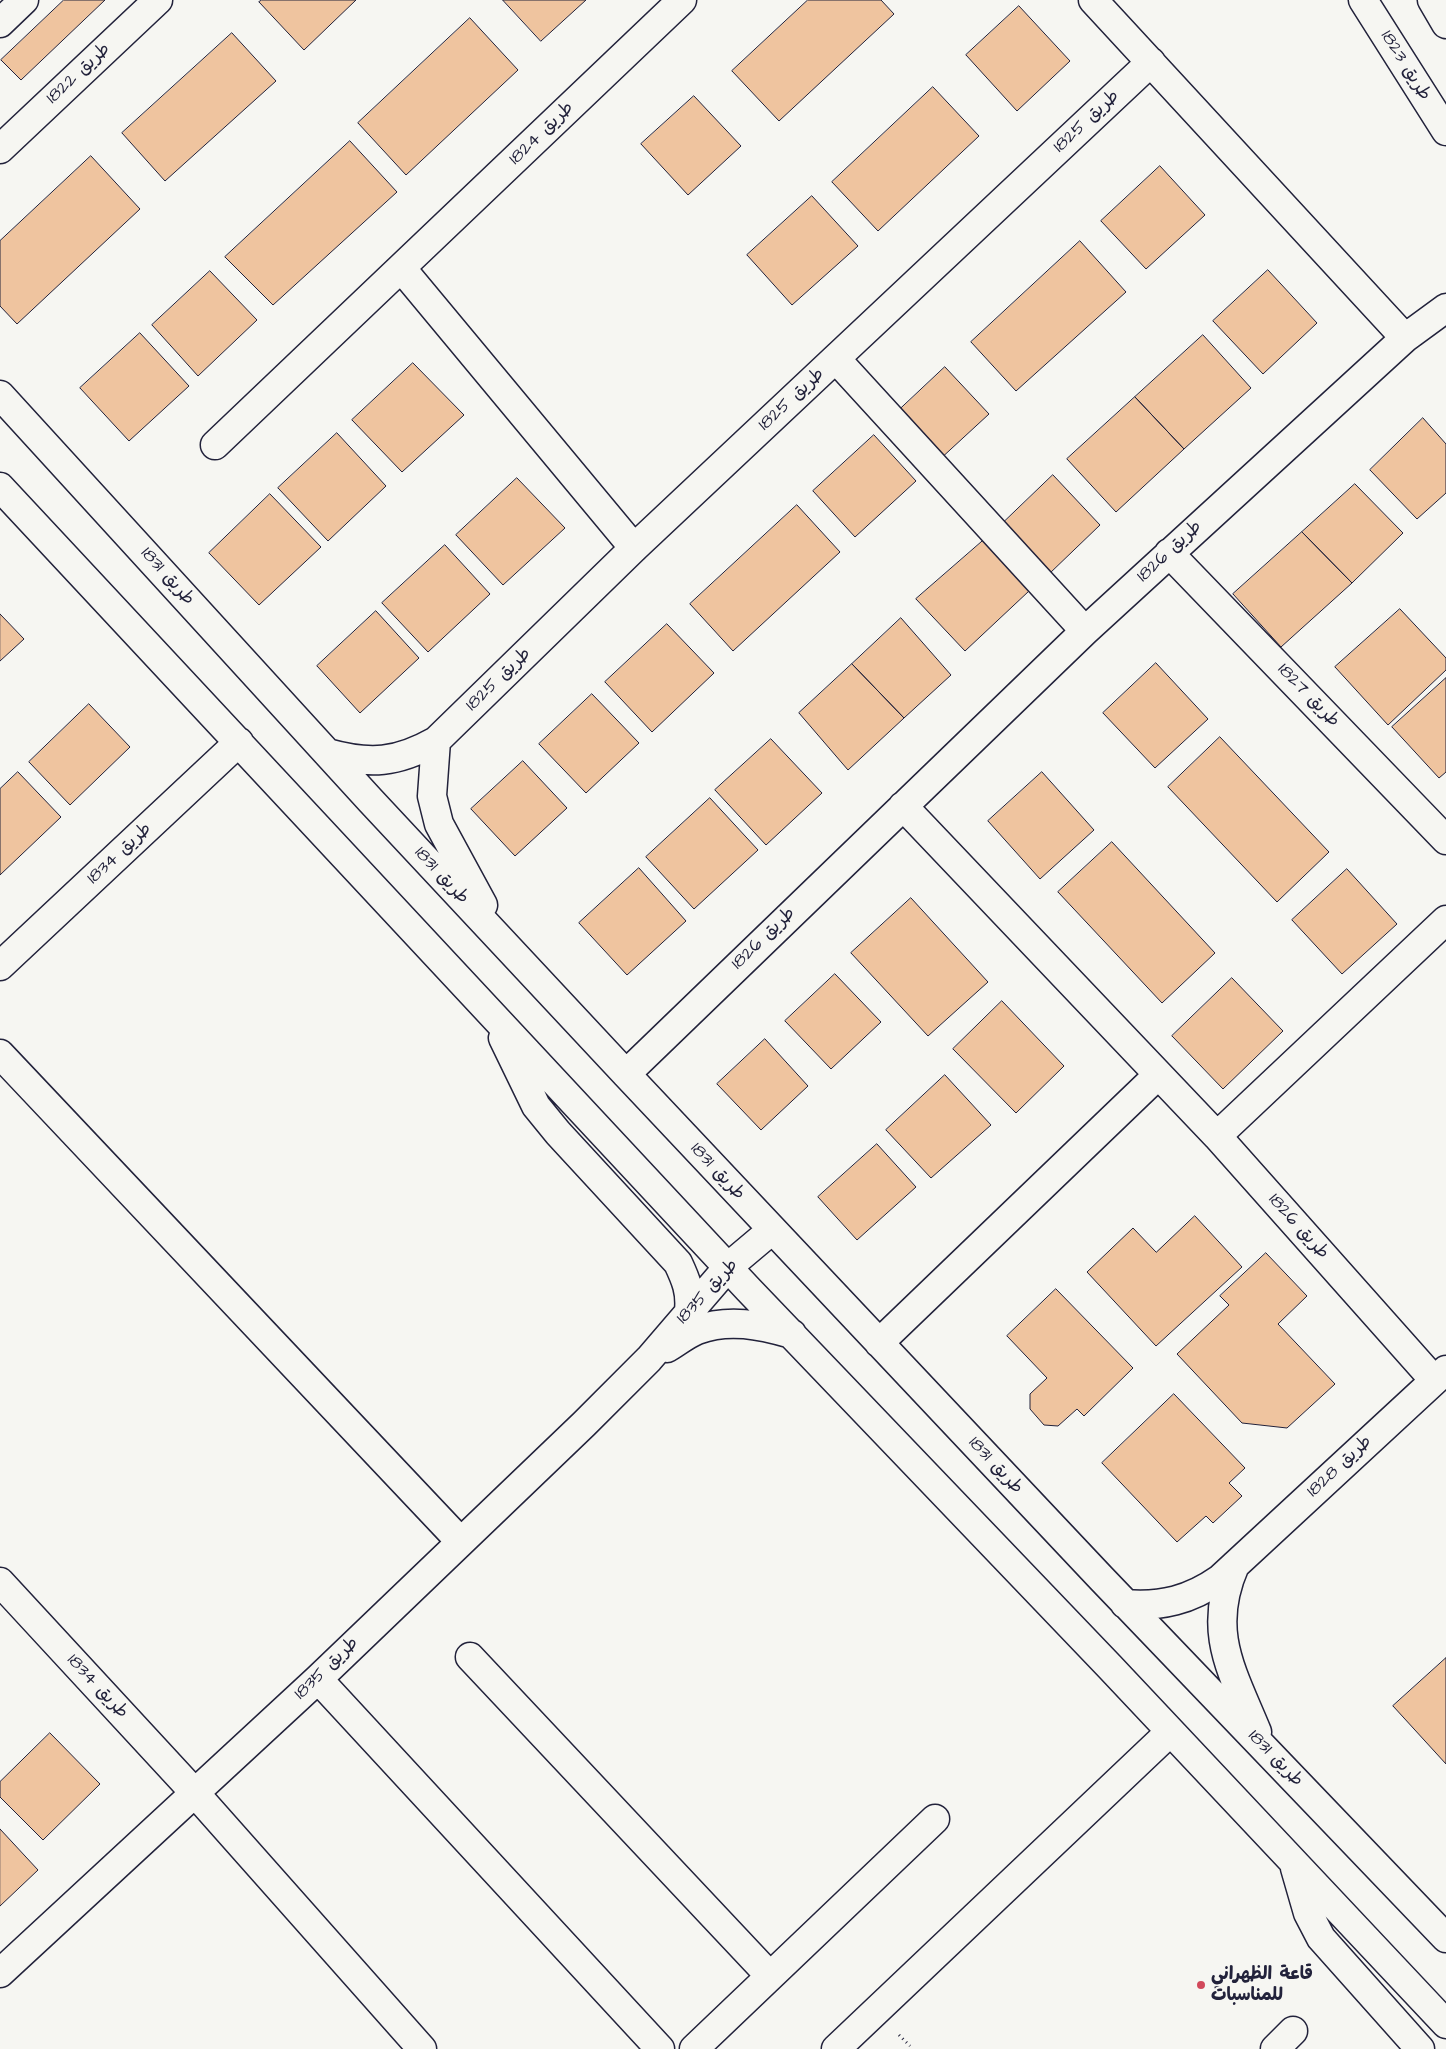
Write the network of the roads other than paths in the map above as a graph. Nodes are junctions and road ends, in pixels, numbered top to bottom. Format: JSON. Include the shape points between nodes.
{"nodes":[{"id":1,"x":24,"y":0,"type":"edge"},
{"id":2,"x":158,"y":0,"type":"edge"},
{"id":3,"x":682,"y":0,"type":"edge"},
{"id":4,"x":1093,"y":0,"type":"edge"},
{"id":5,"x":1363,"y":0,"type":"edge"},
{"id":6,"x":1432,"y":0,"type":"edge"},
{"id":7,"x":0,"y":23,"type":"edge"},
{"id":8,"x":1446,"y":24,"type":"edge"},
{"id":9,"x":1151,"y":62,"type":"junction"},
{"id":10,"x":1446,"y":132,"type":"edge"},
{"id":11,"x":0,"y":149,"type":"edge"},
{"id":12,"x":402,"y":269,"type":"junction"},
{"id":13,"x":1446,"y":308,"type":"edge"},
{"id":14,"x":1405,"y":338,"type":"junction"},
{"id":15,"x":836,"y":359,"type":"junction"},
{"id":16,"x":0,"y":395,"type":"edge"},
{"id":17,"x":215,"y":445,"type":"dead end"},
{"id":18,"x":0,"y":486,"type":"edge"},
{"id":19,"x":0,"y":514,"type":"edge"},
{"id":20,"x":34,"y":523,"type":"junction"},
{"id":21,"x":634,"y":548,"type":"junction"},
{"id":22,"x":1169,"y":553,"type":"junction"},
{"id":23,"x":1085,"y":631,"type":"junction"},
{"id":24,"x":436,"y":741,"type":"junction"},
{"id":25,"x":239,"y":742,"type":"junction"},
{"id":26,"x":327,"y":753,"type":"junction"},
{"id":27,"x":903,"y":806,"type":"junction"},
{"id":28,"x":1442,"y":826,"type":"edge"},
{"id":29,"x":1446,"y":920,"type":"edge"},
{"id":30,"x":505,"y":945,"type":"junction"},
{"id":31,"x":0,"y":966,"type":"edge"},
{"id":32,"x":490,"y":1012,"type":"junction"},
{"id":33,"x":0,"y":1054,"type":"edge"},
{"id":34,"x":626,"y":1074,"type":"junction"},
{"id":35,"x":1158,"y":1076,"type":"junction"},
{"id":36,"x":1217,"y":1136,"type":"junction"},
{"id":37,"x":772,"y":1230,"type":"junction"},
{"id":38,"x":728,"y":1267,"type":"junction"},
{"id":39,"x":689,"y":1311,"type":"junction"},
{"id":40,"x":792,"y":1334,"type":"junction"},
{"id":41,"x":879,"y":1343,"type":"junction"},
{"id":42,"x":649,"y":1359,"type":"junction"},
{"id":43,"x":1440,"y":1375,"type":"edge"},
{"id":44,"x":460,"y":1540,"type":"junction"},
{"id":45,"x":1235,"y":1565,"type":"junction"},
{"id":46,"x":0,"y":1582,"type":"edge"},
{"id":47,"x":1125,"y":1604,"type":"junction"},
{"id":48,"x":470,"y":1657,"type":"dead end"},
{"id":49,"x":318,"y":1679,"type":"junction"},
{"id":50,"x":1170,"y":1732,"type":"junction"},
{"id":51,"x":1262,"y":1746,"type":"junction"},
{"id":52,"x":194,"y":1792,"type":"junction"},
{"id":53,"x":935,"y":1819,"type":"dead end"},
{"id":54,"x":1293,"y":1862,"type":"junction"},
{"id":55,"x":1446,"y":1938,"type":"edge"},
{"id":56,"x":0,"y":1973,"type":"edge"},
{"id":57,"x":770,"y":1976,"type":"junction"},
{"id":58,"x":1446,"y":2024,"type":"edge"},
{"id":59,"x":422,"y":2049,"type":"edge"},
{"id":60,"x":660,"y":2049,"type":"edge"},
{"id":61,"x":694,"y":2049,"type":"edge"},
{"id":62,"x":836,"y":2049,"type":"edge"},
{"id":63,"x":1420,"y":2049,"type":"edge"}],
"edges":[{"from":1,"to":7,"type":"street"},
{"from":2,"to":11,"type":"street","name":"طريق 1822"},
{"from":3,"to":12,"type":"street","name":"طريق 1824"},
{"from":4,"to":9,"type":"street"},
{"from":5,"to":10,"type":"street","name":"طريق 1823"},
{"from":6,"to":8,"type":"street"},
{"from":9,"to":14,"type":"street"},
{"from":9,"to":15,"type":"street","name":"طريق 1825"},
{"from":12,"to":17,"type":"street","name":"طريق 1824"},
{"from":12,"to":21,"type":"street"},
{"from":13,"to":14,"type":"street","name":"طريق 1826"},
{"from":14,"to":22,"type":"street","name":"طريق 1826"},
{"from":15,"to":21,"type":"street","name":"طريق 1825"},
{"from":15,"to":23,"type":"street"},
{"from":16,"to":26,"type":"street","name":"طريق 1831"},
{"from":18,"to":20,"type":"street"},
{"from":19,"to":20,"type":"street"},
{"from":20,"to":25,"type":"street"},
{"from":21,"to":24,"type":"street","name":"طريق 1825"},
{"from":22,"to":23,"type":"street","name":"طريق 1826"},
{"from":22,"to":28,"type":"street","name":"طريق 1827"},
{"from":23,"to":27,"type":"street","name":"طريق 1826"},
{"from":24,"to":26,"type":"street","name":"طريق 1825","via":[[418,752],[374,762],[350,760]]},
{"from":24,"to":30,"type":"street","via":[[432,796],[439,824]]},
{"from":25,"to":31,"type":"street","name":"طريق 1834"},
{"from":25,"to":32,"type":"street"},
{"from":26,"to":30,"type":"street","name":"طريق 1831"},
{"from":27,"to":34,"type":"street","name":"طريق 1826"},
{"from":27,"to":35,"type":"street","name":"طريق 1826"},
{"from":29,"to":36,"type":"street"},
{"from":30,"to":34,"type":"street","name":"طريق 1831"},
{"from":32,"to":38,"type":"street"},
{"from":32,"to":39,"type":"street","via":[[536,1106],[678,1263],[688,1283]]},
{"from":33,"to":44,"type":"street"},
{"from":34,"to":37,"type":"street","name":"طريق 1831"},
{"from":35,"to":36,"type":"street","name":"طريق 1826"},
{"from":35,"to":41,"type":"street"},
{"from":36,"to":43,"type":"street","name":"طريق 1826"},
{"from":37,"to":38,"type":"street","name":"طريق 1835"},
{"from":37,"to":41,"type":"street","name":"طريق 1831"},
{"from":38,"to":39,"type":"street","name":"طريق 1835"},
{"from":38,"to":40,"type":"street"},
{"from":39,"to":42,"type":"street","name":"طريق 1835"},
{"from":40,"to":42,"type":"street","name":"طريق 1835","via":[[757,1325],[727,1323],[696,1330]]},
{"from":40,"to":50,"type":"street"},
{"from":41,"to":47,"type":"street","name":"طريق 1831"},
{"from":42,"to":44,"type":"street","name":"طريق 1835"},
{"from":43,"to":45,"type":"street","name":"طريق 1828"},
{"from":44,"to":49,"type":"street","name":"طريق 1835"},
{"from":45,"to":47,"type":"street","name":"طريق 1828","via":[[1203,1590],[1185,1599],[1145,1605]]},
{"from":45,"to":51,"type":"street","name":"طريق 1828","via":[[1221,1607],[1221,1629],[1225,1652]]},
{"from":46,"to":52,"type":"street","name":"طريق 1834"},
{"from":47,"to":51,"type":"street","name":"طريق 1831"},
{"from":48,"to":57,"type":"street"},
{"from":49,"to":52,"type":"street","name":"طريق 1835"},
{"from":49,"to":60,"type":"street"},
{"from":50,"to":54,"type":"street"},
{"from":50,"to":62,"type":"street"},
{"from":51,"to":55,"type":"street","name":"طريق 1831"},
{"from":52,"to":56,"type":"street","name":"طريق 1835"},
{"from":52,"to":59,"type":"street","name":"طريق 1834"},
{"from":53,"to":57,"type":"street"},
{"from":54,"to":58,"type":"street"},
{"from":54,"to":63,"type":"street","via":[[1308,1912],[1322,1938]]},
{"from":57,"to":61,"type":"street"}]}
